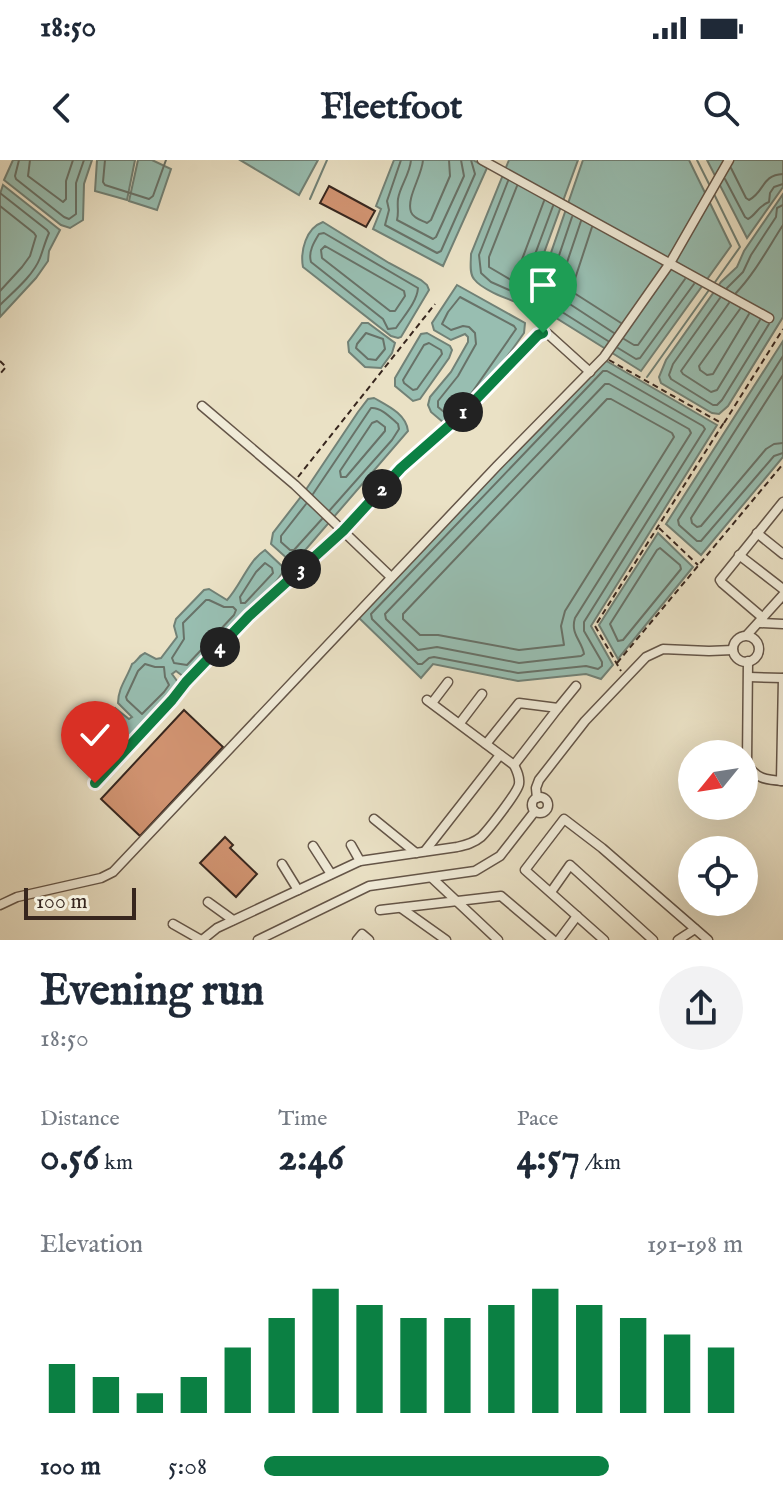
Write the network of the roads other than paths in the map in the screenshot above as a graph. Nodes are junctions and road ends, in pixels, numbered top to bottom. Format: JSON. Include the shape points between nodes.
{"nodes":[{"id":1,"x":482,"y":160,"type":"edge"},
{"id":2,"x":729,"y":160,"type":"edge"},
{"id":3,"x":670,"y":263,"type":"junction"},
{"id":4,"x":769,"y":318,"type":"dead end"},
{"id":5,"x":590,"y":372,"type":"junction"},
{"id":6,"x":202,"y":406,"type":"dead end"},
{"id":7,"x":783,"y":502,"type":"edge"},
{"id":8,"x":343,"y":531,"type":"junction"},
{"id":9,"x":757,"y":533,"type":"junction"},
{"id":10,"x":782,"y":551,"type":"edge"},
{"id":11,"x":739,"y":555,"type":"junction"},
{"id":12,"x":391,"y":577,"type":"junction"},
{"id":13,"x":783,"y":589,"type":"edge"},
{"id":14,"x":783,"y":595,"type":"edge"},
{"id":15,"x":761,"y":620,"type":"junction"},
{"id":16,"x":783,"y":624,"type":"edge"},
{"id":17,"x":747,"y":635,"type":"junction"},
{"id":18,"x":733,"y":650,"type":"junction"},
{"id":19,"x":748,"y":661,"type":"junction"},
{"id":20,"x":749,"y":677,"type":"junction"},
{"id":21,"x":783,"y":678,"type":"edge"},
{"id":22,"x":448,"y":682,"type":"dead end"},
{"id":23,"x":576,"y":686,"type":"dead end"},
{"id":24,"x":482,"y":694,"type":"dead end"},
{"id":25,"x":558,"y":708,"type":"junction"},
{"id":26,"x":783,"y":714,"type":"edge"},
{"id":27,"x":460,"y":723,"type":"junction"},
{"id":28,"x":486,"y":744,"type":"junction"},
{"id":29,"x":782,"y":746,"type":"edge"},
{"id":30,"x":500,"y":755,"type":"junction"},
{"id":31,"x":514,"y":765,"type":"junction"},
{"id":32,"x":782,"y":781,"type":"edge"},
{"id":33,"x":537,"y":798,"type":"junction"},
{"id":34,"x":535,"y":811,"type":"junction"},
{"id":35,"x":374,"y":819,"type":"dead end"},
{"id":36,"x":351,"y":845,"type":"dead end"},
{"id":37,"x":313,"y":846,"type":"dead end"},
{"id":38,"x":420,"y":852,"type":"junction"},
{"id":39,"x":360,"y":861,"type":"junction"},
{"id":40,"x":282,"y":864,"type":"dead end"},
{"id":41,"x":331,"y":874,"type":"junction"},
{"id":42,"x":432,"y":878,"type":"junction"},
{"id":43,"x":298,"y":890,"type":"junction"},
{"id":44,"x":551,"y":892,"type":"junction"},
{"id":45,"x":208,"y":902,"type":"dead end"},
{"id":46,"x":458,"y":902,"type":"junction"},
{"id":47,"x":0,"y":905,"type":"edge"},
{"id":48,"x":401,"y":908,"type":"junction"},
{"id":49,"x":380,"y":910,"type":"dead end"},
{"id":50,"x":577,"y":916,"type":"junction"},
{"id":51,"x":233,"y":920,"type":"junction"},
{"id":52,"x":173,"y":924,"type":"dead end"},
{"id":53,"x":692,"y":934,"type":"edge"},
{"id":54,"x":202,"y":940,"type":"edge"},
{"id":55,"x":258,"y":940,"type":"edge"},
{"id":56,"x":357,"y":940,"type":"edge"},
{"id":57,"x":369,"y":940,"type":"edge"},
{"id":58,"x":446,"y":940,"type":"edge"},
{"id":59,"x":498,"y":940,"type":"edge"},
{"id":60,"x":556,"y":940,"type":"edge"},
{"id":61,"x":604,"y":940,"type":"edge"},
{"id":62,"x":653,"y":940,"type":"edge"},
{"id":63,"x":678,"y":940,"type":"edge"},
{"id":64,"x":708,"y":940,"type":"edge"}],
"edges":[{"from":1,"to":3,"type":"street"},
{"from":2,"to":3,"type":"street"},
{"from":3,"to":4,"type":"street"},
{"from":3,"to":5,"type":"street"},
{"from":5,"to":8,"type":"street","via":[[548,334],[538,335]]},
{"from":5,"to":12,"type":"street"},
{"from":6,"to":8,"type":"street"},
{"from":7,"to":9,"type":"street"},
{"from":8,"to":12,"type":"street"},
{"from":9,"to":10,"type":"street"},
{"from":9,"to":11,"type":"street"},
{"from":11,"to":13,"type":"street"},
{"from":11,"to":15,"type":"street","via":[[720,580]]},
{"from":12,"to":47,"type":"street","via":[[113,872]]},
{"from":14,"to":15,"type":"street"},
{"from":15,"to":16,"type":"street"},
{"from":15,"to":17,"type":"street"},
{"from":17,"to":18,"type":"street","via":[[738,638]]},
{"from":17,"to":19,"type":"street","via":[[759,650]]},
{"from":18,"to":19,"type":"street"},
{"from":18,"to":33,"type":"street","via":[[663,649],[646,657],[585,721],[539,780]]},
{"from":19,"to":20,"type":"street"},
{"from":20,"to":21,"type":"street"},
{"from":20,"to":32,"type":"street","via":[[747,763],[763,780]]},
{"from":21,"to":26,"type":"street"},
{"from":22,"to":27,"type":"street","via":[[429,701]]},
{"from":23,"to":25,"type":"street"},
{"from":24,"to":27,"type":"street"},
{"from":25,"to":28,"type":"street","via":[[519,703]]},
{"from":25,"to":31,"type":"street"},
{"from":26,"to":29,"type":"street"},
{"from":27,"to":28,"type":"street"},
{"from":28,"to":30,"type":"street"},
{"from":29,"to":32,"type":"street"},
{"from":30,"to":31,"type":"street"},
{"from":30,"to":38,"type":"street"},
{"from":31,"to":38,"type":"street","via":[[519,785],[481,837]]},
{"from":33,"to":34,"type":"street"},
{"from":33,"to":34,"type":"street","via":[[549,805],[543,813]]},
{"from":34,"to":42,"type":"street","via":[[488,865]]},
{"from":35,"to":38,"type":"street"},
{"from":36,"to":39,"type":"street"},
{"from":37,"to":41,"type":"street"},
{"from":38,"to":39,"type":"street"},
{"from":39,"to":41,"type":"street"},
{"from":40,"to":43,"type":"street"},
{"from":41,"to":43,"type":"street"},
{"from":42,"to":46,"type":"street"},
{"from":42,"to":55,"type":"street","via":[[369,886]]},
{"from":43,"to":51,"type":"street"},
{"from":44,"to":50,"type":"street"},
{"from":44,"to":53,"type":"street","via":[[525,870],[564,819]]},
{"from":44,"to":62,"type":"street","via":[[570,865]]},
{"from":45,"to":51,"type":"street"},
{"from":46,"to":48,"type":"street"},
{"from":46,"to":59,"type":"street"},
{"from":46,"to":60,"type":"street","via":[[501,896]]},
{"from":48,"to":49,"type":"street"},
{"from":48,"to":58,"type":"street"},
{"from":50,"to":60,"type":"street"},
{"from":50,"to":61,"type":"street"},
{"from":51,"to":54,"type":"street"},
{"from":52,"to":54,"type":"street"},
{"from":53,"to":63,"type":"street"},
{"from":53,"to":64,"type":"street"},
{"from":56,"to":57,"type":"street","via":[[362,934]]}]}
